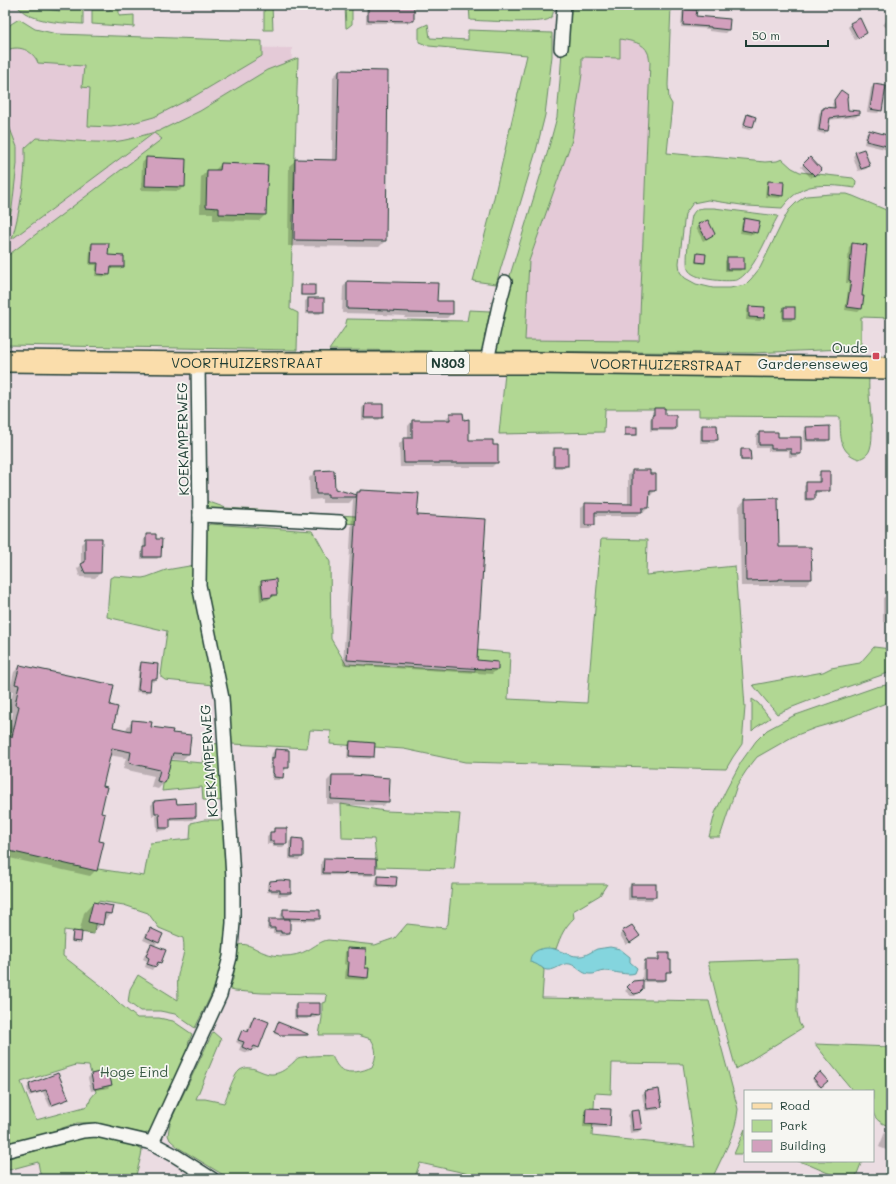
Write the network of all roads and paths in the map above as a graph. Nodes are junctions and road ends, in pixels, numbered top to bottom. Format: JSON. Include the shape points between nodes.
{"nodes":[{"id":1,"x":564,"y":5,"type":"edge"},
{"id":2,"x":561,"y":48,"type":"dead end"},
{"id":3,"x":505,"y":282,"type":"dead end"},
{"id":4,"x":5,"y":361,"type":"edge"},
{"id":5,"x":198,"y":363,"type":"junction"},
{"id":6,"x":488,"y":363,"type":"junction"},
{"id":7,"x":891,"y":368,"type":"edge"},
{"id":8,"x":200,"y":515,"type":"junction"},
{"id":9,"x":340,"y":522,"type":"dead end"},
{"id":10,"x":152,"y":1143,"type":"junction"},
{"id":11,"x":5,"y":1151,"type":"edge"},
{"id":12,"x":212,"y":1179,"type":"edge"}],
"edges":[{"from":1,"to":2,"type":"street"},
{"from":3,"to":6,"type":"street"},
{"from":4,"to":5,"type":"main road","name":"VOORTHUIZERSTRAAT","number":"N303"},
{"from":5,"to":6,"type":"main road","name":"VOORTHUIZERSTRAAT","number":"N303"},
{"from":5,"to":8,"type":"street","name":"KOEKAMPERWEG"},
{"from":6,"to":7,"type":"main road","name":"VOORTHUIZERSTRAAT","number":"N303"},
{"from":8,"to":9,"type":"street"},
{"from":8,"to":10,"type":"street","name":"KOEKAMPERWEG","via":[[199,585],[222,698],[233,877],[233,923],[230,957],[220,995]]},
{"from":10,"to":11,"type":"street","via":[[96,1130]]},
{"from":10,"to":12,"type":"street"}]}
